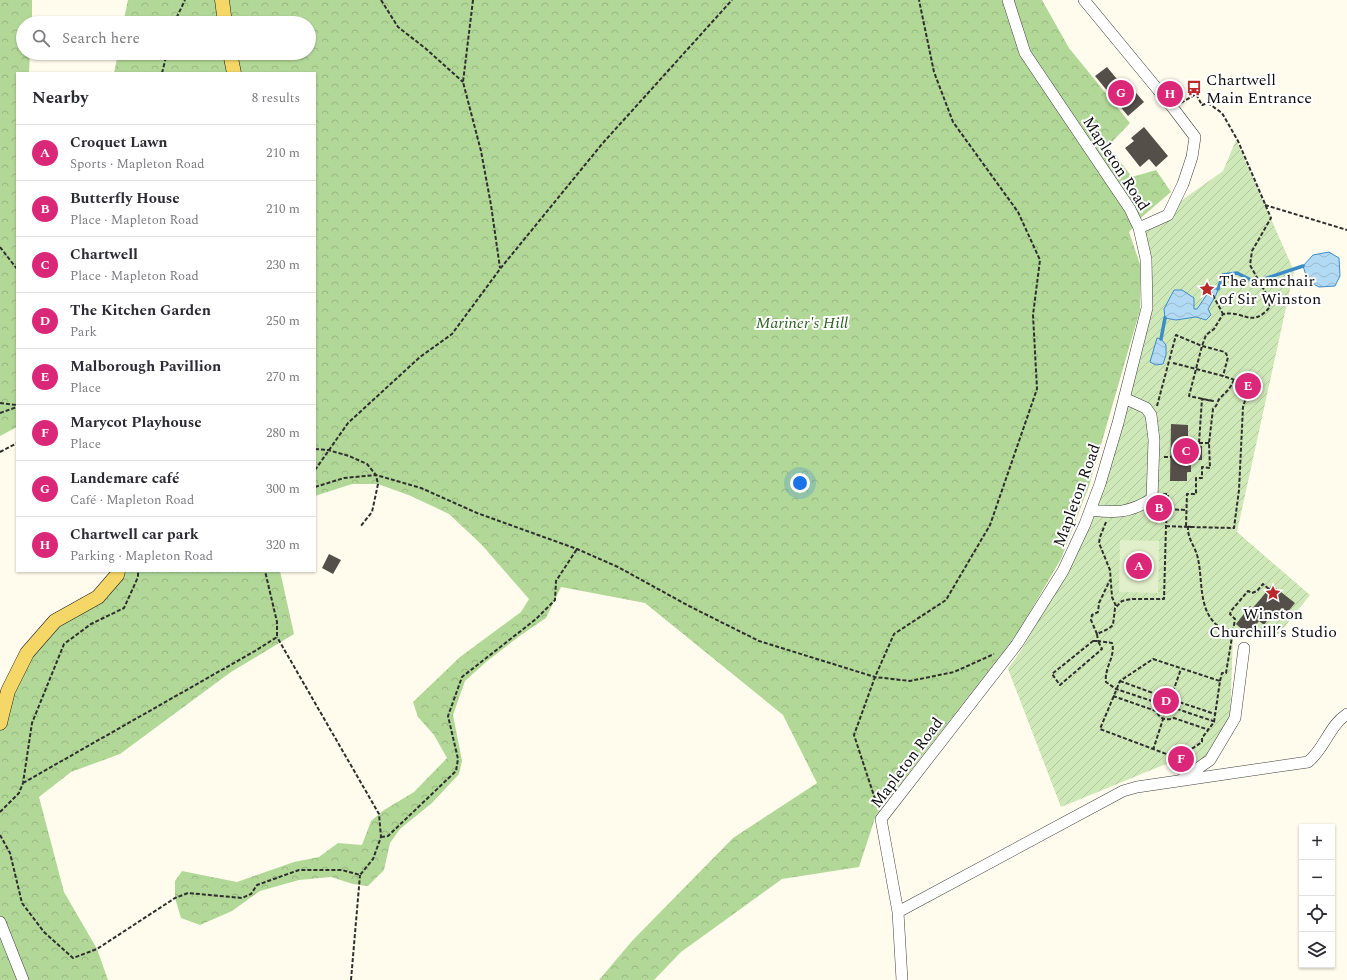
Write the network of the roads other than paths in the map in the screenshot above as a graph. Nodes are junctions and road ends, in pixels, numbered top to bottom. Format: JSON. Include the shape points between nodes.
{"nodes":[{"id":1,"x":222,"y":0,"type":"edge"},
{"id":2,"x":1008,"y":0,"type":"edge"},
{"id":3,"x":1084,"y":0,"type":"edge"},
{"id":4,"x":225,"y":16,"type":"edge"},
{"id":5,"x":231,"y":60,"type":"edge"},
{"id":6,"x":234,"y":72,"type":"edge"},
{"id":7,"x":1139,"y":228,"type":"junction"},
{"id":8,"x":1124,"y":398,"type":"junction"},
{"id":9,"x":1091,"y":510,"type":"junction"},
{"id":10,"x":118,"y":572,"type":"edge"},
{"id":11,"x":1244,"y":648,"type":"dead end"},
{"id":12,"x":4,"y":690,"type":"edge"},
{"id":13,"x":1347,"y":714,"type":"edge"},
{"id":14,"x":0,"y":723,"type":"edge"},
{"id":15,"x":1179,"y":782,"type":"junction"},
{"id":16,"x":898,"y":912,"type":"junction"},
{"id":17,"x":0,"y":922,"type":"edge"},
{"id":18,"x":23,"y":980,"type":"edge"},
{"id":19,"x":902,"y":980,"type":"edge"}],
"edges":[{"from":1,"to":4,"type":"main road"},
{"from":2,"to":7,"type":"street","name":"Mapleton Road","via":[[1025,53],[1130,209]]},
{"from":3,"to":7,"type":"street","via":[[1195,137],[1185,178],[1168,215]]},
{"from":5,"to":6,"type":"main road"},
{"from":7,"to":8,"type":"street","name":"Mapleton Road","via":[[1146,259],[1147,308]]},
{"from":8,"to":9,"type":"street","name":"Mapleton Road"},
{"from":8,"to":9,"type":"street","via":[[1146,408],[1151,414],[1154,440],[1152,499],[1138,507],[1122,511]]},
{"from":9,"to":16,"type":"street","name":"Mapleton Road","via":[[1063,572],[1017,644],[881,819]]},
{"from":10,"to":12,"type":"main road","via":[[98,597],[56,621],[27,653]]},
{"from":11,"to":15,"type":"street","via":[[1235,718],[1210,760]]},
{"from":12,"to":14,"type":"main road"},
{"from":13,"to":15,"type":"street","via":[[1337,722],[1316,755],[1308,762]]},
{"from":15,"to":16,"type":"street","via":[[1122,791]]},
{"from":16,"to":19,"type":"street","name":"Mapleton Road"},
{"from":17,"to":18,"type":"street"}]}
